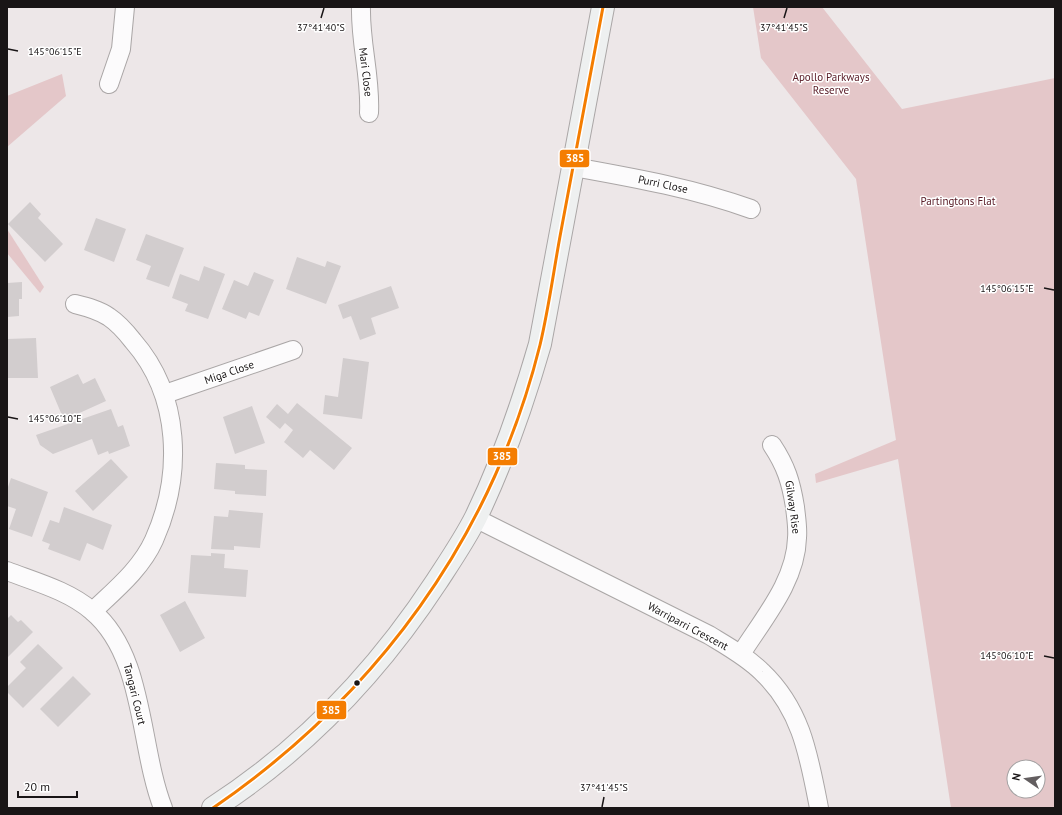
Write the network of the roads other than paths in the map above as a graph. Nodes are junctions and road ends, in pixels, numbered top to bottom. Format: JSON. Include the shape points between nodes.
{"nodes":[{"id":1,"x":125,"y":7,"type":"edge"},
{"id":2,"x":362,"y":7,"type":"edge"},
{"id":3,"x":603,"y":7,"type":"edge"},
{"id":4,"x":110,"y":84,"type":"dead end"},
{"id":5,"x":369,"y":113,"type":"dead end"},
{"id":6,"x":574,"y":167,"type":"junction"},
{"id":7,"x":751,"y":209,"type":"dead end"},
{"id":8,"x":75,"y":304,"type":"dead end"},
{"id":9,"x":293,"y":350,"type":"dead end"},
{"id":10,"x":164,"y":394,"type":"junction"},
{"id":11,"x":772,"y":445,"type":"dead end"},
{"id":12,"x":476,"y":518,"type":"junction"},
{"id":13,"x":7,"y":571,"type":"edge"},
{"id":14,"x":93,"y":611,"type":"junction"},
{"id":15,"x":740,"y":654,"type":"junction"},
{"id":16,"x":220,"y":806,"type":"edge"},
{"id":17,"x":163,"y":808,"type":"edge"},
{"id":18,"x":819,"y":808,"type":"edge"}],
"edges":[{"from":1,"to":4,"type":"street","via":[[121,48]]},
{"from":2,"to":5,"type":"street","name":"Mari Close","via":[[362,44],[369,91]]},
{"from":3,"to":6,"type":"street"},
{"from":6,"to":7,"type":"street","name":"Purri Close","via":[[673,185]]},
{"from":6,"to":12,"type":"street","via":[[544,322],[529,384],[511,436]]},
{"from":8,"to":10,"type":"street","via":[[109,317],[124,330],[152,368]]},
{"from":9,"to":10,"type":"street","name":"Miga Close"},
{"from":10,"to":14,"type":"street","via":[[170,413],[173,468],[163,516],[154,541],[143,560]]},
{"from":11,"to":15,"type":"street","name":"Gilway Rise","via":[[784,464],[791,485],[798,538],[795,557],[779,594]]},
{"from":12,"to":15,"type":"street","name":"Warriparri Crescent","via":[[702,632]]},
{"from":12,"to":16,"type":"street","via":[[416,613],[346,698],[307,736]]},
{"from":13,"to":14,"type":"street","name":"Tangari Court","via":[[64,593]]},
{"from":14,"to":17,"type":"street","name":"Tangari Court","via":[[113,635],[130,669],[155,784]]},
{"from":15,"to":18,"type":"street","name":"Warriparri Crescent","via":[[778,688],[789,706],[808,752]]}]}
